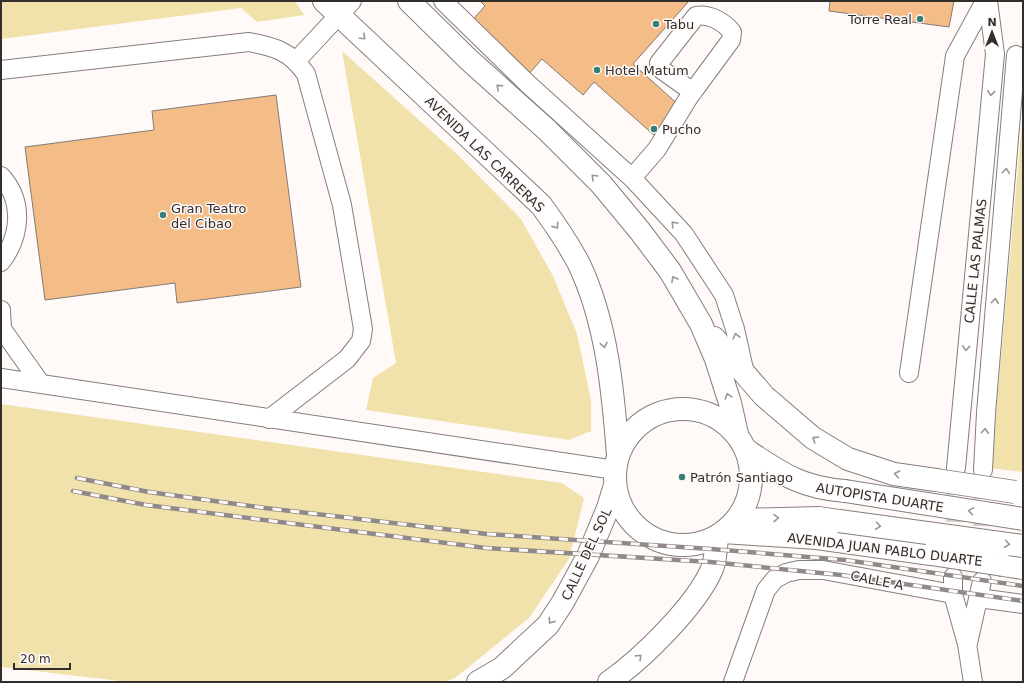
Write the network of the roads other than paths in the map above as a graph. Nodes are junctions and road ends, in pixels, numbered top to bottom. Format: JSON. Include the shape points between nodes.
{"nodes":[{"id":1,"x":409,"y":1,"type":"edge"},
{"id":2,"x":442,"y":1,"type":"edge"},
{"id":3,"x":986,"y":1,"type":"edge"},
{"id":4,"x":339,"y":6,"type":"edge"},
{"id":5,"x":995,"y":54,"type":"junction"},
{"id":6,"x":1020,"y":55,"type":"edge"},
{"id":7,"x":296,"y":60,"type":"junction"},
{"id":8,"x":1,"y":70,"type":"edge"},
{"id":9,"x":693,"y":92,"type":"dead end"},
{"id":10,"x":1,"y":176,"type":"edge"},
{"id":11,"x":632,"y":178,"type":"junction"},
{"id":12,"x":1,"y":262,"type":"edge"},
{"id":13,"x":1,"y":310,"type":"edge"},
{"id":14,"x":701,"y":324,"type":"junction"},
{"id":15,"x":909,"y":373,"type":"dead end"},
{"id":16,"x":744,"y":374,"type":"junction"},
{"id":17,"x":1,"y":378,"type":"edge"},
{"id":18,"x":41,"y":384,"type":"junction"},
{"id":19,"x":269,"y":419,"type":"junction"},
{"id":20,"x":741,"y":442,"type":"junction"},
{"id":21,"x":956,"y":468,"type":"tunnel mouth"},
{"id":22,"x":616,"y":470,"type":"junction"},
{"id":23,"x":983,"y":470,"type":"tunnel mouth"},
{"id":24,"x":1019,"y":493,"type":"edge"},
{"id":25,"x":1023,"y":519,"type":"edge"},
{"id":26,"x":726,"y":529,"type":"junction"},
{"id":27,"x":1023,"y":546,"type":"edge"},
{"id":28,"x":1013,"y":566,"type":"edge"},
{"id":29,"x":1023,"y":604,"type":"edge"},
{"id":30,"x":967,"y":644,"type":"junction"},
{"id":31,"x":478,"y":682,"type":"edge"},
{"id":32,"x":609,"y":682,"type":"edge"},
{"id":33,"x":733,"y":682,"type":"edge"},
{"id":34,"x":973,"y":682,"type":"edge"}],
"edges":[{"from":14,"to":1,"type":"main road","one_way":true,"via":[[670,271],[601,184],[548,130],[468,59]]},
{"from":2,"to":11,"type":"street","via":[[528,84]]},
{"from":3,"to":5,"type":"street","name":"CALLE LAS PALMAS"},
{"from":3,"to":15,"type":"street","via":[[955,56]]},
{"from":4,"to":7,"type":"street"},
{"from":4,"to":22,"type":"main road","name":"AVENIDA LAS CARRERAS","one_way":true,"via":[[541,205],[561,233],[579,265],[600,326],[614,397]]},
{"from":5,"to":6,"type":"street"},
{"from":5,"to":21,"type":"street","name":"CALLE LAS PALMAS","one_way":true},
{"from":23,"to":6,"type":"street","name":"CALLE LAS PALMAS","one_way":true,"via":[[986,405]]},
{"from":7,"to":8,"type":"street","via":[[275,47],[249,42]]},
{"from":7,"to":19,"type":"street","via":[[306,74],[342,205],[363,329],[361,341],[348,359]]},
{"from":9,"to":11,"type":"street","via":[[657,149]]},
{"from":10,"to":12,"type":"street","via":[[14,197],[18,215],[16,234]]},
{"from":16,"to":11,"type":"street","one_way":true,"via":[[735,330],[718,284],[684,234]]},
{"from":13,"to":18,"type":"street","via":[[2,330]]},
{"from":14,"to":16,"type":"main road"},
{"from":20,"to":14,"type":"main road","one_way":true,"via":[[726,388]]},
{"from":24,"to":16,"type":"main road","one_way":true,"bridge":true,"via":[[894,474],[848,459],[813,438],[788,418]]},
{"from":17,"to":18,"type":"street"},
{"from":18,"to":19,"type":"street"},
{"from":19,"to":22,"type":"street"},
{"from":20,"to":22,"type":"main road","via":[[721,420],[702,411],[682,409],[661,412],[642,422],[628,436]]},
{"from":25,"to":20,"type":"main road","name":"AUTOPISTA DUARTE","one_way":true,"bridge":true,"via":[[823,490],[796,481]]},
{"from":20,"to":26,"type":"main road","via":[[751,468],[751,486],[746,504]]},
{"from":22,"to":26,"type":"main road","via":[[618,500],[627,516],[640,530],[656,540],[674,545],[693,544]]},
{"from":22,"to":31,"type":"main road","name":"CALLE DEL SOL","one_way":true,"via":[[608,508],[588,556],[563,602],[548,625],[502,668]]},
{"from":26,"to":27,"type":"main road","one_way":true,"bridge":true,"via":[[819,518]]},
{"from":26,"to":28,"type":"main road","name":"AVENIDA JUAN PABLO DUARTE","bridge":true,"via":[[817,538]]},
{"from":32,"to":26,"type":"main road","one_way":true,"via":[[628,668],[675,622],[692,601],[712,569]]},
{"from":29,"to":30,"type":"street","via":[[980,590]]},
{"from":30,"to":33,"type":"street","name":"CALLE A","via":[[953,586],[823,570],[799,570],[775,579],[766,590]]},
{"from":30,"to":34,"type":"street"}]}
